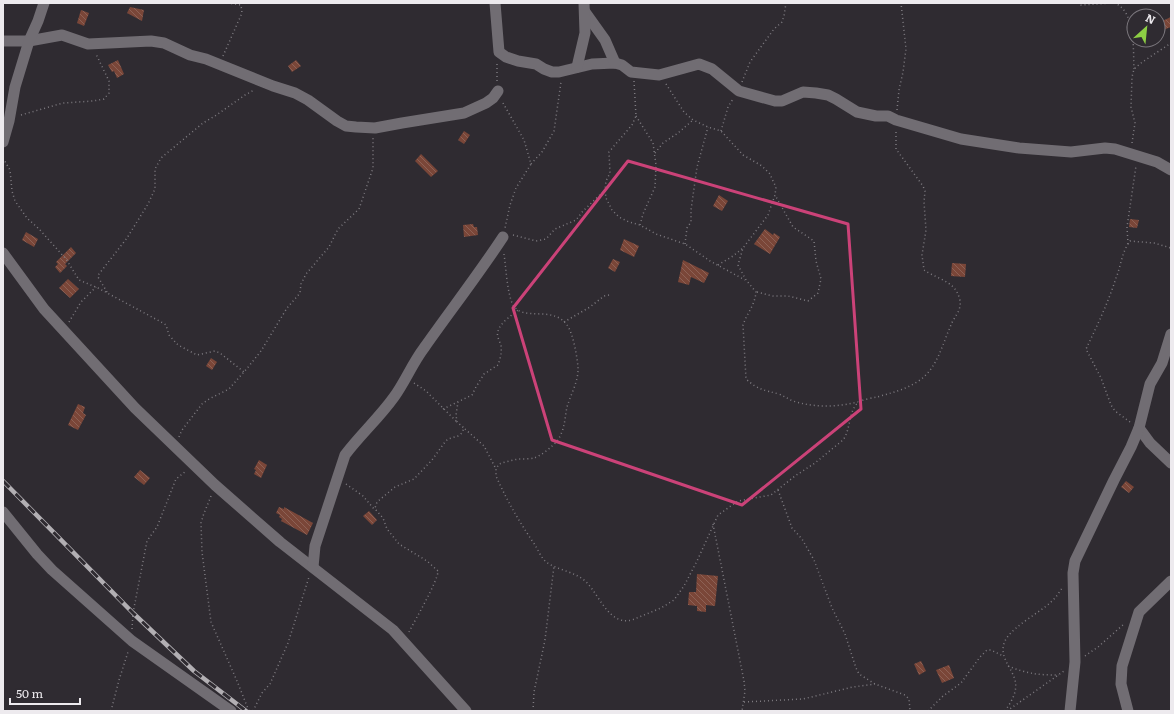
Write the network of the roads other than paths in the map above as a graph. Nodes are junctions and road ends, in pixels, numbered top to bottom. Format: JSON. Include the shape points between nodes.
{"nodes":[{"id":1,"x":44,"y":3,"type":"edge"},
{"id":2,"x":495,"y":3,"type":"edge"},
{"id":3,"x":584,"y":7,"type":"edge"},
{"id":4,"x":3,"y":40,"type":"edge"},
{"id":5,"x":29,"y":41,"type":"junction"},
{"id":6,"x":615,"y":63,"type":"junction"},
{"id":7,"x":572,"y":69,"type":"junction"},
{"id":8,"x":498,"y":91,"type":"road end"},
{"id":9,"x":3,"y":142,"type":"edge"},
{"id":10,"x":1171,"y":170,"type":"edge"},
{"id":11,"x":504,"y":235,"type":"road end"},
{"id":12,"x":3,"y":253,"type":"edge"},
{"id":13,"x":1171,"y":334,"type":"edge"},
{"id":14,"x":1139,"y":428,"type":"junction"},
{"id":15,"x":1171,"y":464,"type":"edge"},
{"id":16,"x":3,"y":512,"type":"edge"},
{"id":17,"x":313,"y":566,"type":"junction"},
{"id":18,"x":1171,"y":581,"type":"edge"},
{"id":19,"x":231,"y":711,"type":"edge"},
{"id":20,"x":466,"y":711,"type":"edge"},
{"id":21,"x":1070,"y":711,"type":"edge"},
{"id":22,"x":1128,"y":711,"type":"edge"}],
"edges":[{"from":1,"to":5,"type":"street"},
{"from":2,"to":7,"type":"street","via":[[499,52],[506,57],[536,64],[552,72]]},
{"from":3,"to":6,"type":"street","via":[[605,40]]},
{"from":3,"to":7,"type":"street","via":[[585,33]]},
{"from":4,"to":5,"type":"street"},
{"from":5,"to":8,"type":"street","via":[[62,35],[88,44],[151,41],[164,43],[295,93],[346,126],[375,128],[464,113],[486,103]]},
{"from":5,"to":9,"type":"street","via":[[14,87]]},
{"from":6,"to":7,"type":"street","via":[[592,64]]},
{"from":6,"to":10,"type":"street","via":[[631,72],[659,75],[699,64],[712,70],[739,91],[775,101],[782,101],[803,92],[828,95],[857,112],[888,116],[961,139],[1019,148],[1072,152],[1105,148],[1157,162]]},
{"from":11,"to":17,"type":"street","via":[[423,349],[395,396],[345,455],[315,546]]},
{"from":12,"to":17,"type":"street","via":[[44,309],[135,408],[214,485],[280,542]]},
{"from":13,"to":14,"type":"street","via":[[1162,364],[1150,384]]},
{"from":14,"to":15,"type":"street"},
{"from":14,"to":21,"type":"street","via":[[1075,561],[1075,662]]},
{"from":16,"to":19,"type":"street","via":[[36,554],[132,641]]},
{"from":17,"to":20,"type":"street","via":[[376,615]]},
{"from":18,"to":22,"type":"street","via":[[1139,612],[1122,666],[1121,684]]}]}
